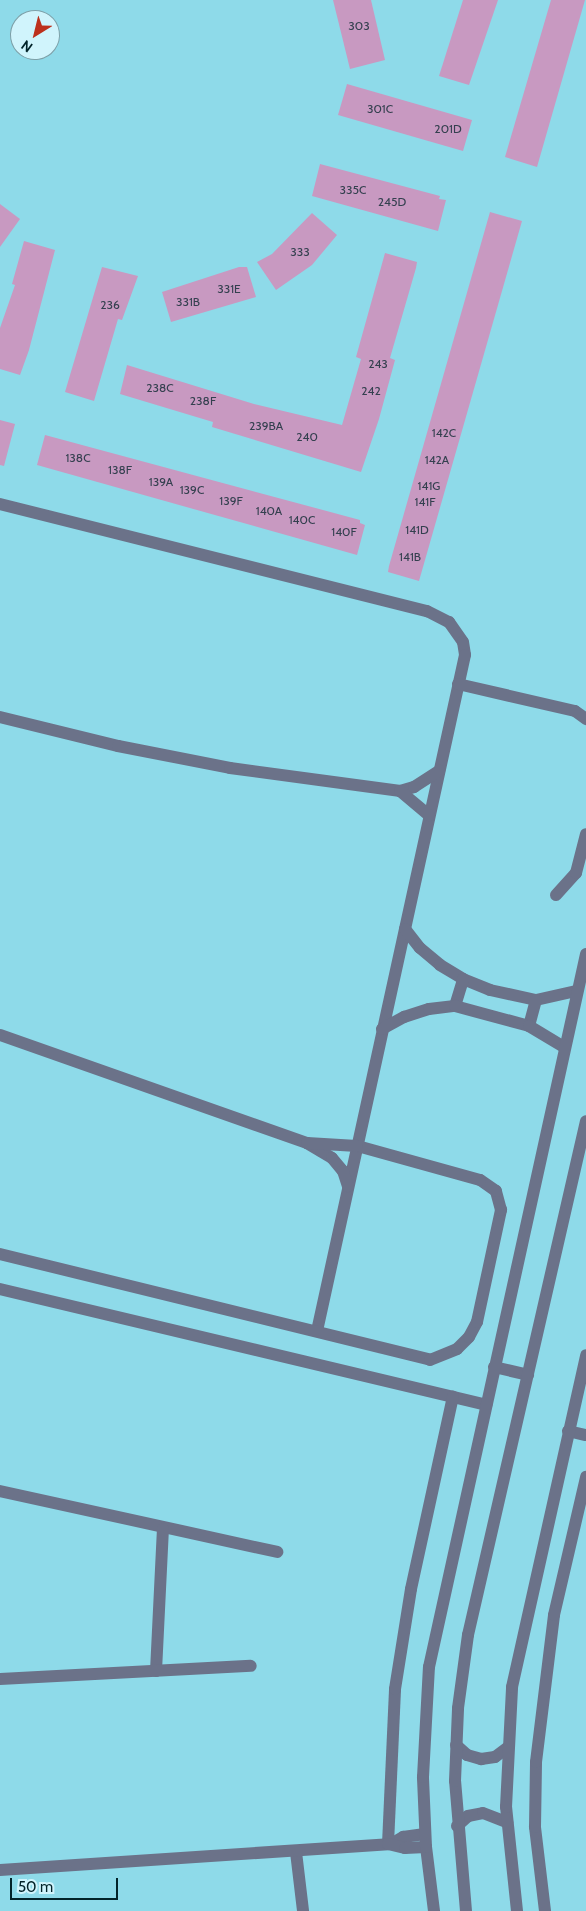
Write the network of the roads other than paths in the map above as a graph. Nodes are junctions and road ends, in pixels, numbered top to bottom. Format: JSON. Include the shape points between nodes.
{"nodes":[{"id":1,"x":0,"y":504,"type":"edge"},
{"id":2,"x":458,"y":684,"type":"junction"},
{"id":3,"x":0,"y":718,"type":"edge"},
{"id":4,"x":586,"y":719,"type":"edge"},
{"id":5,"x":439,"y":771,"type":"junction"},
{"id":6,"x":400,"y":791,"type":"junction"},
{"id":7,"x":430,"y":815,"type":"junction"},
{"id":8,"x":586,"y":834,"type":"edge"},
{"id":9,"x":556,"y":895,"type":"dead end"},
{"id":10,"x":405,"y":929,"type":"junction"},
{"id":11,"x":586,"y":954,"type":"edge"},
{"id":12,"x":462,"y":979,"type":"junction"},
{"id":13,"x":576,"y":991,"type":"junction"},
{"id":14,"x":536,"y":1000,"type":"junction"},
{"id":15,"x":455,"y":1006,"type":"junction"},
{"id":16,"x":529,"y":1026,"type":"junction"},
{"id":17,"x":382,"y":1030,"type":"junction"},
{"id":18,"x":0,"y":1035,"type":"edge"},
{"id":19,"x":564,"y":1047,"type":"junction"},
{"id":20,"x":586,"y":1121,"type":"edge"},
{"id":21,"x":307,"y":1143,"type":"junction"},
{"id":22,"x":357,"y":1146,"type":"junction"},
{"id":23,"x":348,"y":1186,"type":"junction"},
{"id":24,"x":0,"y":1254,"type":"edge"},
{"id":25,"x":0,"y":1289,"type":"edge"},
{"id":26,"x":317,"y":1330,"type":"junction"},
{"id":27,"x":586,"y":1355,"type":"edge"},
{"id":28,"x":494,"y":1367,"type":"junction"},
{"id":29,"x":528,"y":1375,"type":"junction"},
{"id":30,"x":453,"y":1397,"type":"junction"},
{"id":31,"x":486,"y":1405,"type":"junction"},
{"id":32,"x":568,"y":1431,"type":"junction"},
{"id":33,"x":586,"y":1435,"type":"edge"},
{"id":34,"x":586,"y":1477,"type":"edge"},
{"id":35,"x":0,"y":1490,"type":"edge"},
{"id":36,"x":584,"y":1495,"type":"edge"},
{"id":37,"x":163,"y":1529,"type":"junction"},
{"id":38,"x":277,"y":1552,"type":"dead end"},
{"id":39,"x":251,"y":1666,"type":"dead end"},
{"id":40,"x":156,"y":1671,"type":"junction"},
{"id":41,"x":0,"y":1679,"type":"edge"},
{"id":42,"x":456,"y":1745,"type":"junction"},
{"id":43,"x":506,"y":1748,"type":"junction"},
{"id":44,"x":507,"y":1822,"type":"junction"},
{"id":45,"x":457,"y":1826,"type":"junction"},
{"id":46,"x":425,"y":1841,"type":"junction"},
{"id":47,"x":391,"y":1844,"type":"junction"},
{"id":48,"x":296,"y":1852,"type":"junction"},
{"id":49,"x":0,"y":1870,"type":"edge"},
{"id":50,"x":303,"y":1911,"type":"edge"},
{"id":51,"x":434,"y":1911,"type":"edge"},
{"id":52,"x":466,"y":1911,"type":"edge"},
{"id":53,"x":517,"y":1911,"type":"edge"},
{"id":54,"x":545,"y":1911,"type":"edge"}],
"edges":[{"from":1,"to":2,"type":"street","via":[[439,615],[449,622],[463,642],[465,655]]},
{"from":2,"to":4,"type":"street","via":[[575,711]]},
{"from":2,"to":5,"type":"street"},
{"from":3,"to":6,"type":"street","via":[[230,768]]},
{"from":5,"to":6,"type":"street","via":[[414,787]]},
{"from":5,"to":7,"type":"street"},
{"from":6,"to":7,"type":"street"},
{"from":7,"to":10,"type":"street"},
{"from":8,"to":9,"type":"street","via":[[576,873]]},
{"from":10,"to":12,"type":"street","via":[[420,948]]},
{"from":10,"to":17,"type":"street"},
{"from":11,"to":13,"type":"street"},
{"from":12,"to":14,"type":"street","via":[[490,990]]},
{"from":12,"to":15,"type":"street"},
{"from":13,"to":14,"type":"street"},
{"from":13,"to":19,"type":"street"},
{"from":14,"to":16,"type":"street"},
{"from":15,"to":16,"type":"street"},
{"from":15,"to":17,"type":"street","via":[[404,1016]]},
{"from":16,"to":19,"type":"street"},
{"from":17,"to":22,"type":"street"},
{"from":18,"to":21,"type":"street"},
{"from":19,"to":28,"type":"street"},
{"from":20,"to":29,"type":"street"},
{"from":21,"to":22,"type":"street"},
{"from":21,"to":23,"type":"street","via":[[332,1158],[343,1171]]},
{"from":22,"to":23,"type":"street"},
{"from":22,"to":26,"type":"street","via":[[480,1180],[496,1190],[501,1210],[477,1322],[457,1350],[430,1360]]},
{"from":23,"to":26,"type":"street"},
{"from":24,"to":26,"type":"street"},
{"from":25,"to":30,"type":"street"},
{"from":27,"to":32,"type":"street"},
{"from":28,"to":29,"type":"street"},
{"from":28,"to":31,"type":"street"},
{"from":29,"to":42,"type":"street","via":[[468,1635]]},
{"from":30,"to":31,"type":"street"},
{"from":30,"to":47,"type":"street","via":[[411,1588],[395,1689]]},
{"from":31,"to":46,"type":"street","via":[[430,1667],[423,1740]]},
{"from":32,"to":33,"type":"street"},
{"from":32,"to":43,"type":"street","via":[[518,1647]]},
{"from":34,"to":36,"type":"street"},
{"from":35,"to":37,"type":"street"},
{"from":36,"to":54,"type":"street","via":[[554,1615],[536,1762],[535,1828]]},
{"from":37,"to":38,"type":"street"},
{"from":37,"to":40,"type":"street"},
{"from":39,"to":40,"type":"street"},
{"from":40,"to":41,"type":"street"},
{"from":42,"to":43,"type":"street","via":[[466,1754],[480,1759],[495,1756]]},
{"from":42,"to":45,"type":"street"},
{"from":43,"to":44,"type":"street"},
{"from":44,"to":45,"type":"street","via":[[483,1812],[468,1816]]},
{"from":44,"to":53,"type":"street"},
{"from":45,"to":52,"type":"street"},
{"from":46,"to":47,"type":"street","via":[[403,1837]]},
{"from":46,"to":51,"type":"street"},
{"from":47,"to":48,"type":"street"},
{"from":48,"to":49,"type":"street"},
{"from":48,"to":50,"type":"street"}]}
